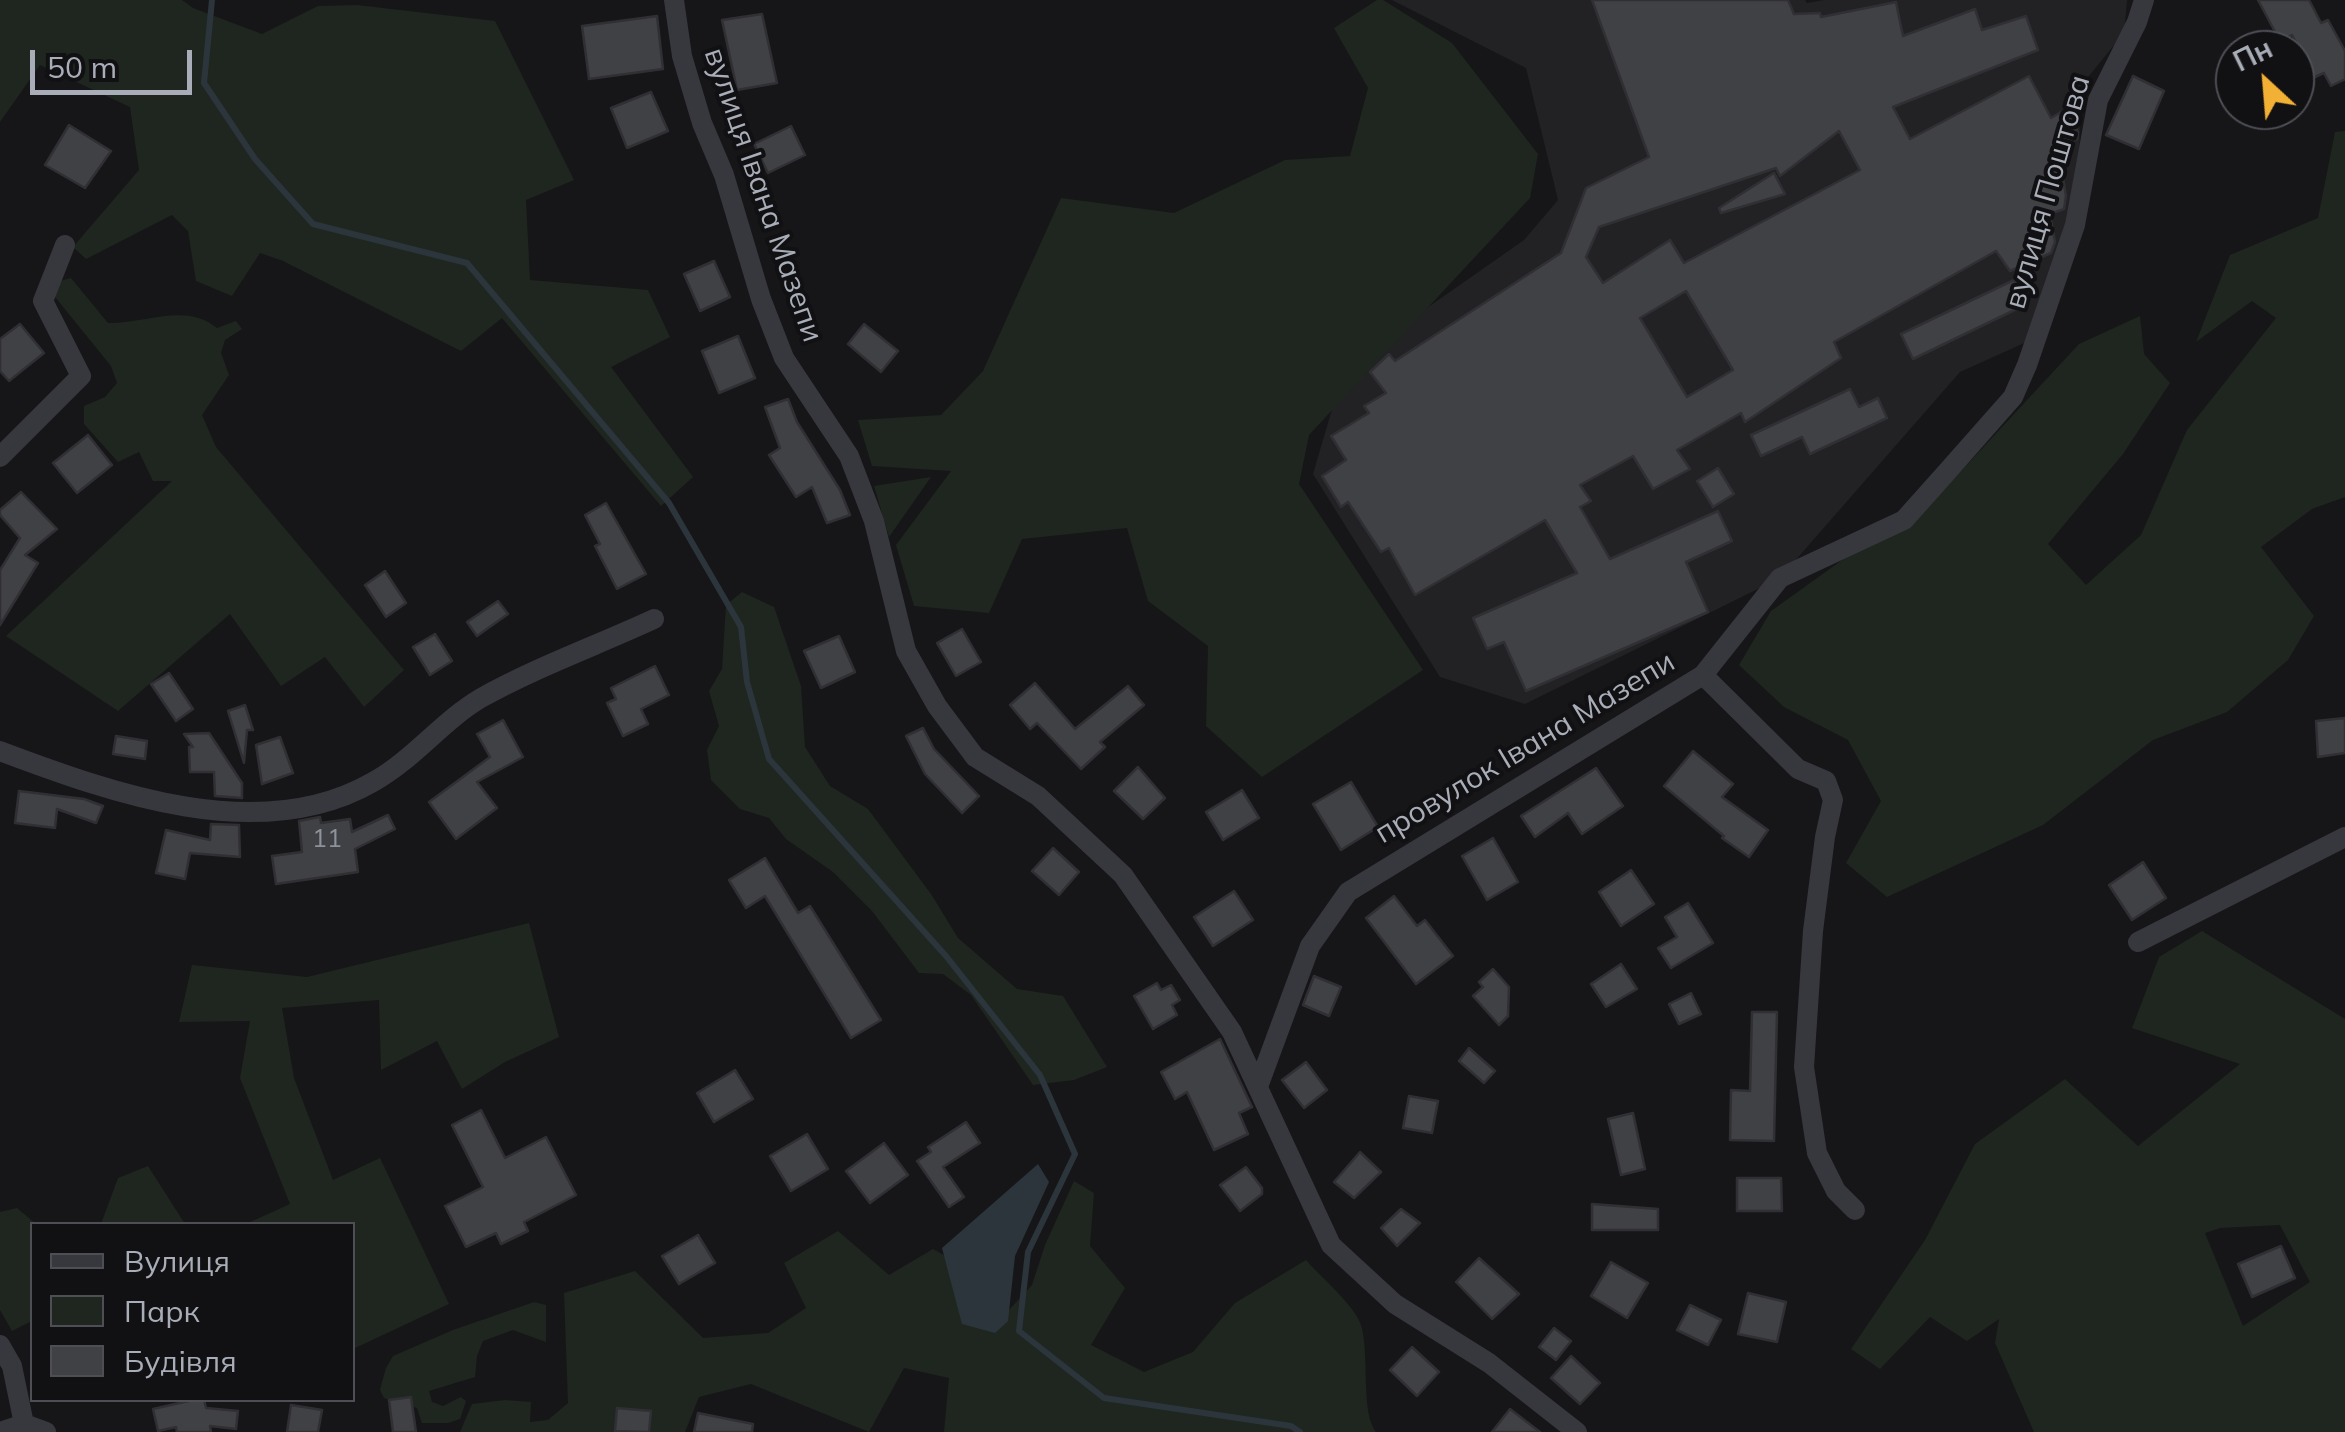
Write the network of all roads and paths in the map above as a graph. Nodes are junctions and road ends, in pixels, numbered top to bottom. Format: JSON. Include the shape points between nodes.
{"nodes":[{"id":1,"x":674,"y":0,"type":"edge"},
{"id":2,"x":2144,"y":0,"type":"edge"},
{"id":3,"x":65,"y":244,"type":"dead end"},
{"id":4,"x":0,"y":457,"type":"edge"},
{"id":5,"x":654,"y":619,"type":"dead end"},
{"id":6,"x":1703,"y":675,"type":"junction"},
{"id":7,"x":0,"y":751,"type":"edge"},
{"id":8,"x":2345,"y":836,"type":"edge"},
{"id":9,"x":2138,"y":942,"type":"dead end"},
{"id":10,"x":1259,"y":1084,"type":"junction"},
{"id":11,"x":1855,"y":1210,"type":"dead end"},
{"id":12,"x":0,"y":1345,"type":"edge"},
{"id":13,"x":24,"y":1424,"type":"junction"},
{"id":14,"x":0,"y":1432,"type":"edge"},
{"id":15,"x":46,"y":1432,"type":"edge"},
{"id":16,"x":1577,"y":1432,"type":"edge"}],
"edges":[{"from":1,"to":10,"type":"street","name":"вулиця Івана Мазепи","via":[[682,56],[761,300],[784,358],[849,456],[874,521],[906,651],[976,757],[1038,796],[1123,875],[1232,1032]]},
{"from":2,"to":6,"type":"street","name":"вулиця Поштова","via":[[2098,100],[2075,225],[2013,398],[1904,520],[1780,578]]},
{"from":3,"to":4,"type":"street","via":[[43,301],[81,376]]},
{"from":5,"to":7,"type":"street","via":[[479,699],[375,782],[327,803],[273,813],[183,806],[104,790]]},
{"from":6,"to":10,"type":"street","name":"провулок Івана Мазепи","via":[[1348,892],[1310,946]]},
{"from":6,"to":11,"type":"street","name":"провулок Івана Мазепи","via":[[1798,770],[1826,781],[1833,800],[1810,961],[1804,1068],[1817,1153],[1836,1191]]},
{"from":8,"to":9,"type":"street"},
{"from":10,"to":16,"type":"street","name":"вулиця Івана Мазепи","via":[[1331,1244],[1395,1304],[1488,1362]]},
{"from":12,"to":13,"type":"street","via":[[12,1366]]},
{"from":13,"to":14,"type":"street"},
{"from":13,"to":15,"type":"street"}]}
